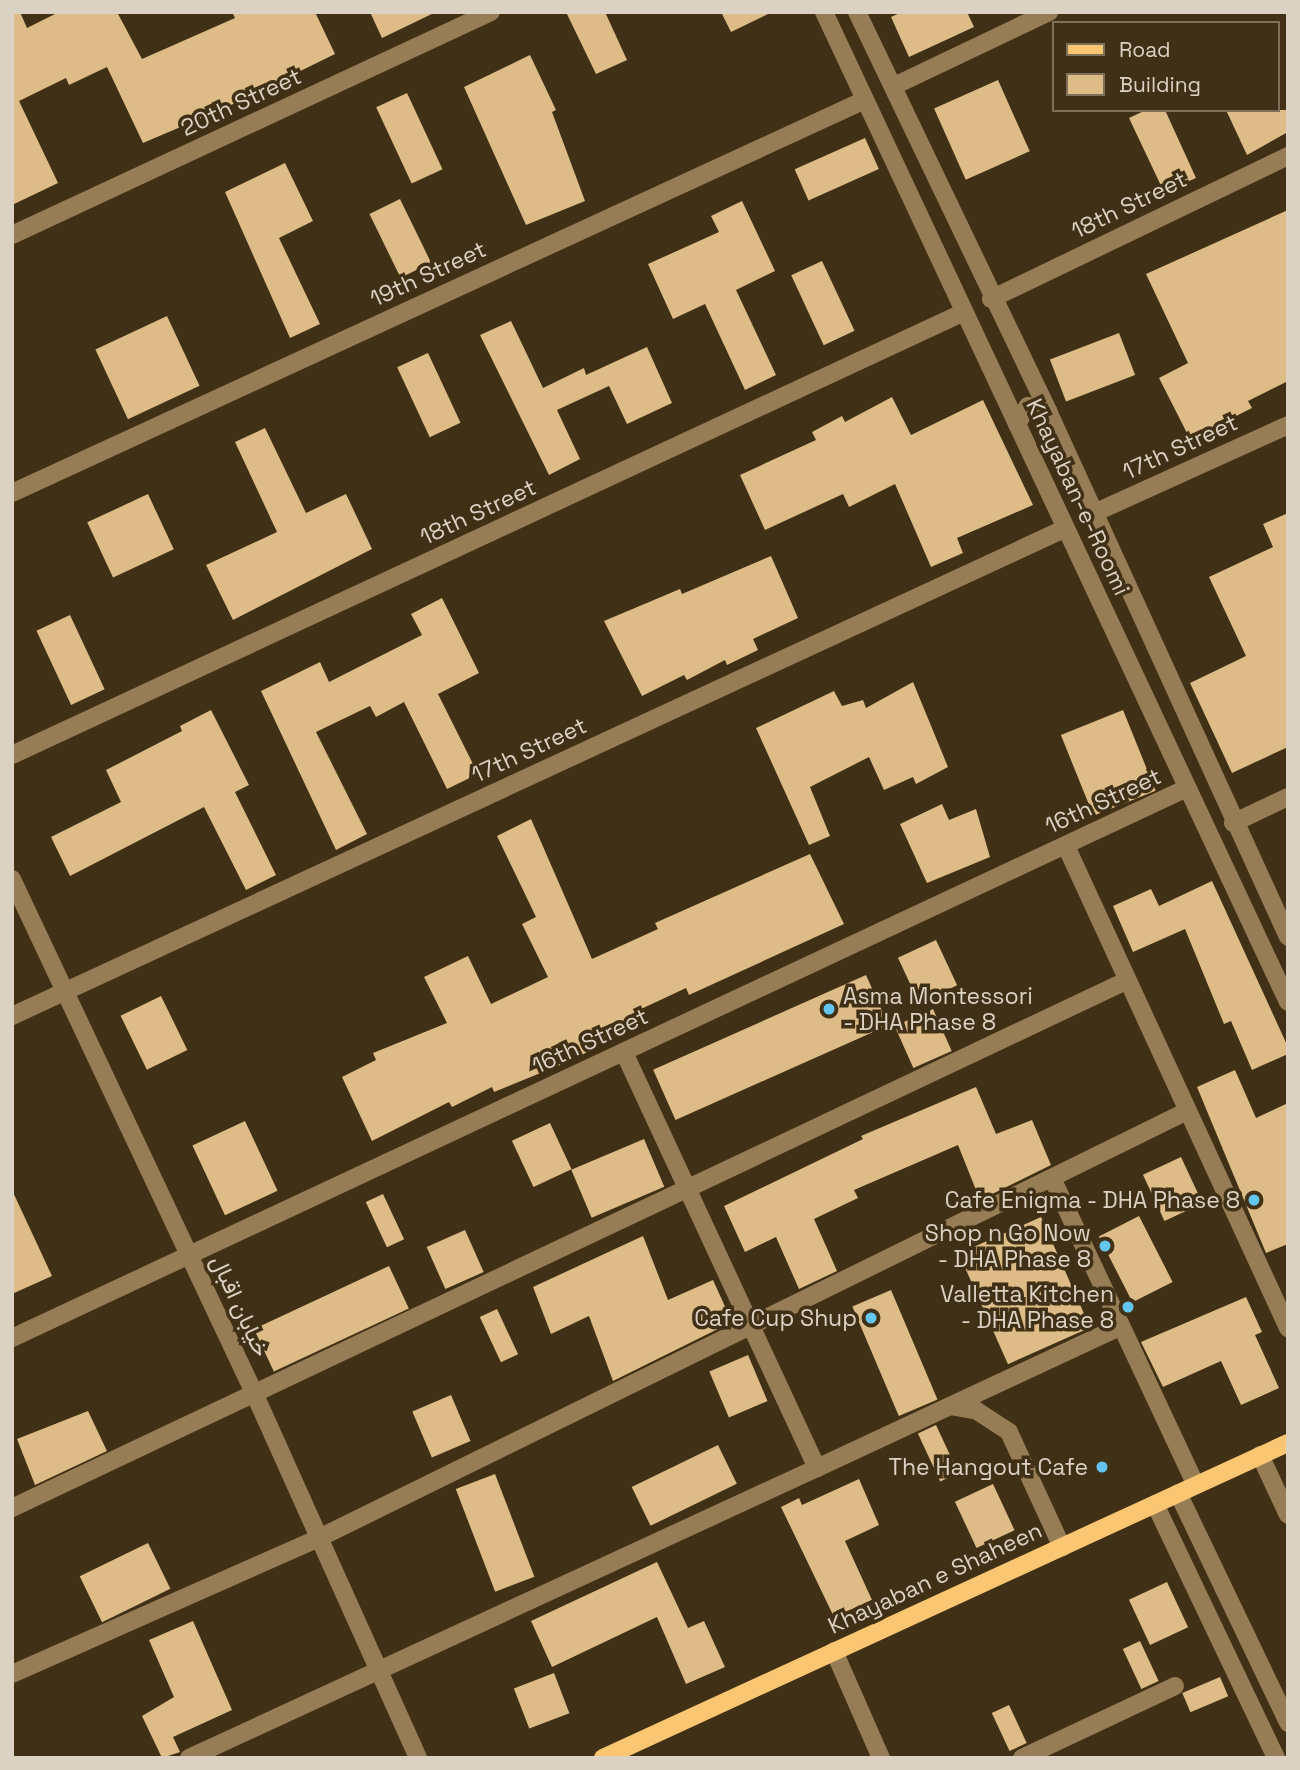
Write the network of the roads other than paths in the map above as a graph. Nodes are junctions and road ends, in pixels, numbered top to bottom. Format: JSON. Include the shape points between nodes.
{"nodes":[{"id":1,"x":491,"y":12,"type":"edge"},
{"id":2,"x":824,"y":12,"type":"edge"},
{"id":3,"x":857,"y":12,"type":"edge"},
{"id":4,"x":1049,"y":12,"type":"edge"},
{"id":5,"x":894,"y":86,"type":"junction"},
{"id":6,"x":865,"y":100,"type":"junction"},
{"id":7,"x":1288,"y":156,"type":"edge"},
{"id":8,"x":12,"y":236,"type":"edge"},
{"id":9,"x":991,"y":299,"type":"junction"},
{"id":10,"x":964,"y":312,"type":"junction"},
{"id":11,"x":1020,"y":356,"type":"junction"},
{"id":12,"x":993,"y":373,"type":"junction"},
{"id":13,"x":1048,"y":411,"type":"junction"},
{"id":14,"x":1017,"y":424,"type":"junction"},
{"id":15,"x":1288,"y":425,"type":"edge"},
{"id":16,"x":12,"y":493,"type":"edge"},
{"id":17,"x":1093,"y":514,"type":"junction"},
{"id":18,"x":1066,"y":528,"type":"junction"},
{"id":19,"x":12,"y":755,"type":"edge"},
{"id":20,"x":1187,"y":788,"type":"junction"},
{"id":21,"x":1288,"y":797,"type":"edge"},
{"id":22,"x":1233,"y":823,"type":"junction"},
{"id":23,"x":1066,"y":846,"type":"junction"},
{"id":24,"x":12,"y":879,"type":"edge"},
{"id":25,"x":1288,"y":937,"type":"edge"},
{"id":26,"x":1126,"y":982,"type":"junction"},
{"id":27,"x":65,"y":992,"type":"junction"},
{"id":28,"x":1288,"y":1002,"type":"edge"},
{"id":29,"x":12,"y":1016,"type":"edge"},
{"id":30,"x":624,"y":1052,"type":"junction"},
{"id":31,"x":1185,"y":1112,"type":"junction"},
{"id":32,"x":1052,"y":1178,"type":"junction"},
{"id":33,"x":688,"y":1192,"type":"junction"},
{"id":34,"x":189,"y":1255,"type":"junction"},
{"id":35,"x":750,"y":1327,"type":"junction"},
{"id":36,"x":1119,"y":1327,"type":"junction"},
{"id":37,"x":1288,"y":1328,"type":"edge"},
{"id":38,"x":12,"y":1338,"type":"edge"},
{"id":39,"x":255,"y":1395,"type":"junction"},
{"id":40,"x":950,"y":1406,"type":"junction"},
{"id":41,"x":1288,"y":1443,"type":"edge"},
{"id":42,"x":1260,"y":1455,"type":"junction"},
{"id":43,"x":817,"y":1468,"type":"junction"},
{"id":44,"x":1196,"y":1485,"type":"junction"},
{"id":45,"x":1178,"y":1493,"type":"junction"},
{"id":46,"x":1155,"y":1504,"type":"junction"},
{"id":47,"x":12,"y":1508,"type":"edge"},
{"id":48,"x":1288,"y":1515,"type":"edge"},
{"id":49,"x":317,"y":1539,"type":"junction"},
{"id":50,"x":1062,"y":1547,"type":"junction"},
{"id":51,"x":834,"y":1651,"type":"junction"},
{"id":52,"x":379,"y":1673,"type":"junction"},
{"id":53,"x":12,"y":1674,"type":"edge"},
{"id":54,"x":1175,"y":1686,"type":"dead end"},
{"id":55,"x":1288,"y":1723,"type":"edge"},
{"id":56,"x":190,"y":1758,"type":"edge"},
{"id":57,"x":418,"y":1758,"type":"edge"},
{"id":58,"x":603,"y":1758,"type":"edge"},
{"id":59,"x":881,"y":1758,"type":"edge"},
{"id":60,"x":1022,"y":1758,"type":"edge"},
{"id":61,"x":1276,"y":1758,"type":"edge"}],
"edges":[{"from":1,"to":8,"type":"street","name":"20th Street"},
{"from":2,"to":6,"type":"street","name":"Khayaban-e-Roomi"},
{"from":3,"to":5,"type":"street","name":"Khayaban-e-Roomi"},
{"from":4,"to":5,"type":"street"},
{"from":5,"to":9,"type":"street","name":"Khayaban-e-Roomi"},
{"from":6,"to":10,"type":"street","name":"Khayaban-e-Roomi"},
{"from":6,"to":16,"type":"street","name":"19th Street"},
{"from":7,"to":9,"type":"street","name":"18th Street"},
{"from":9,"to":11,"type":"street","name":"Khayaban-e-Roomi"},
{"from":10,"to":12,"type":"street","name":"Khayaban-e-Roomi"},
{"from":10,"to":19,"type":"street","name":"18th Street"},
{"from":11,"to":12,"type":"street","via":[[1020,371],[1012,379]]},
{"from":11,"to":13,"type":"street","name":"Khayaban-e-Roomi"},
{"from":12,"to":14,"type":"street","name":"Khayaban-e-Roomi"},
{"from":13,"to":14,"type":"street","via":[[1028,406],[1019,413]]},
{"from":13,"to":17,"type":"street","name":"Khayaban-e-Roomi"},
{"from":14,"to":18,"type":"street","name":"Khayaban-e-Roomi"},
{"from":15,"to":17,"type":"street","name":"17th Street"},
{"from":17,"to":22,"type":"street","name":"Khayaban-e-Roomi"},
{"from":18,"to":20,"type":"street","name":"Khayaban-e-Roomi"},
{"from":18,"to":27,"type":"street","name":"17th Street"},
{"from":20,"to":23,"type":"street","name":"16th Street"},
{"from":20,"to":28,"type":"street","name":"Khayaban-e-Roomi"},
{"from":21,"to":22,"type":"street"},
{"from":22,"to":25,"type":"street","name":"Khayaban-e-Roomi"},
{"from":23,"to":26,"type":"street"},
{"from":23,"to":30,"type":"street","name":"16th Street"},
{"from":24,"to":27,"type":"street","name":"خیابان اقبال"},
{"from":26,"to":31,"type":"street"},
{"from":26,"to":33,"type":"street"},
{"from":27,"to":29,"type":"street","name":"17th Street"},
{"from":27,"to":34,"type":"street","name":"خیابان اقبال"},
{"from":30,"to":33,"type":"street"},
{"from":30,"to":34,"type":"street","name":"16th Street"},
{"from":31,"to":32,"type":"street"},
{"from":31,"to":37,"type":"street"},
{"from":32,"to":35,"type":"street"},
{"from":32,"to":36,"type":"street"},
{"from":33,"to":35,"type":"street"},
{"from":33,"to":39,"type":"street"},
{"from":34,"to":38,"type":"street","name":"16th Street"},
{"from":34,"to":39,"type":"street","name":"خیابان اقبال"},
{"from":35,"to":43,"type":"street"},
{"from":35,"to":49,"type":"street"},
{"from":36,"to":40,"type":"street"},
{"from":36,"to":44,"type":"street"},
{"from":39,"to":47,"type":"street"},
{"from":39,"to":49,"type":"street","name":"خیابان اقبال"},
{"from":40,"to":43,"type":"street"},
{"from":40,"to":50,"type":"street","via":[[977,1411],[1009,1432]]},
{"from":41,"to":42,"type":"main road","name":"Khayaban e Shaheen"},
{"from":42,"to":44,"type":"main road","name":"Khayaban e Shaheen"},
{"from":42,"to":48,"type":"street"},
{"from":43,"to":52,"type":"street"},
{"from":44,"to":45,"type":"main road","name":"Khayaban e Shaheen"},
{"from":45,"to":46,"type":"main road","name":"Khayaban e Shaheen"},
{"from":45,"to":55,"type":"street"},
{"from":46,"to":50,"type":"main road","name":"Khayaban e Shaheen"},
{"from":46,"to":61,"type":"street"},
{"from":49,"to":52,"type":"street","name":"خیابان اقبال"},
{"from":49,"to":53,"type":"street"},
{"from":50,"to":51,"type":"main road","name":"Khayaban e Shaheen"},
{"from":51,"to":58,"type":"main road","name":"Khayaban e Shaheen"},
{"from":51,"to":59,"type":"street"},
{"from":52,"to":56,"type":"street"},
{"from":52,"to":57,"type":"street","name":"خیابان اقبال"},
{"from":54,"to":60,"type":"street"}]}
